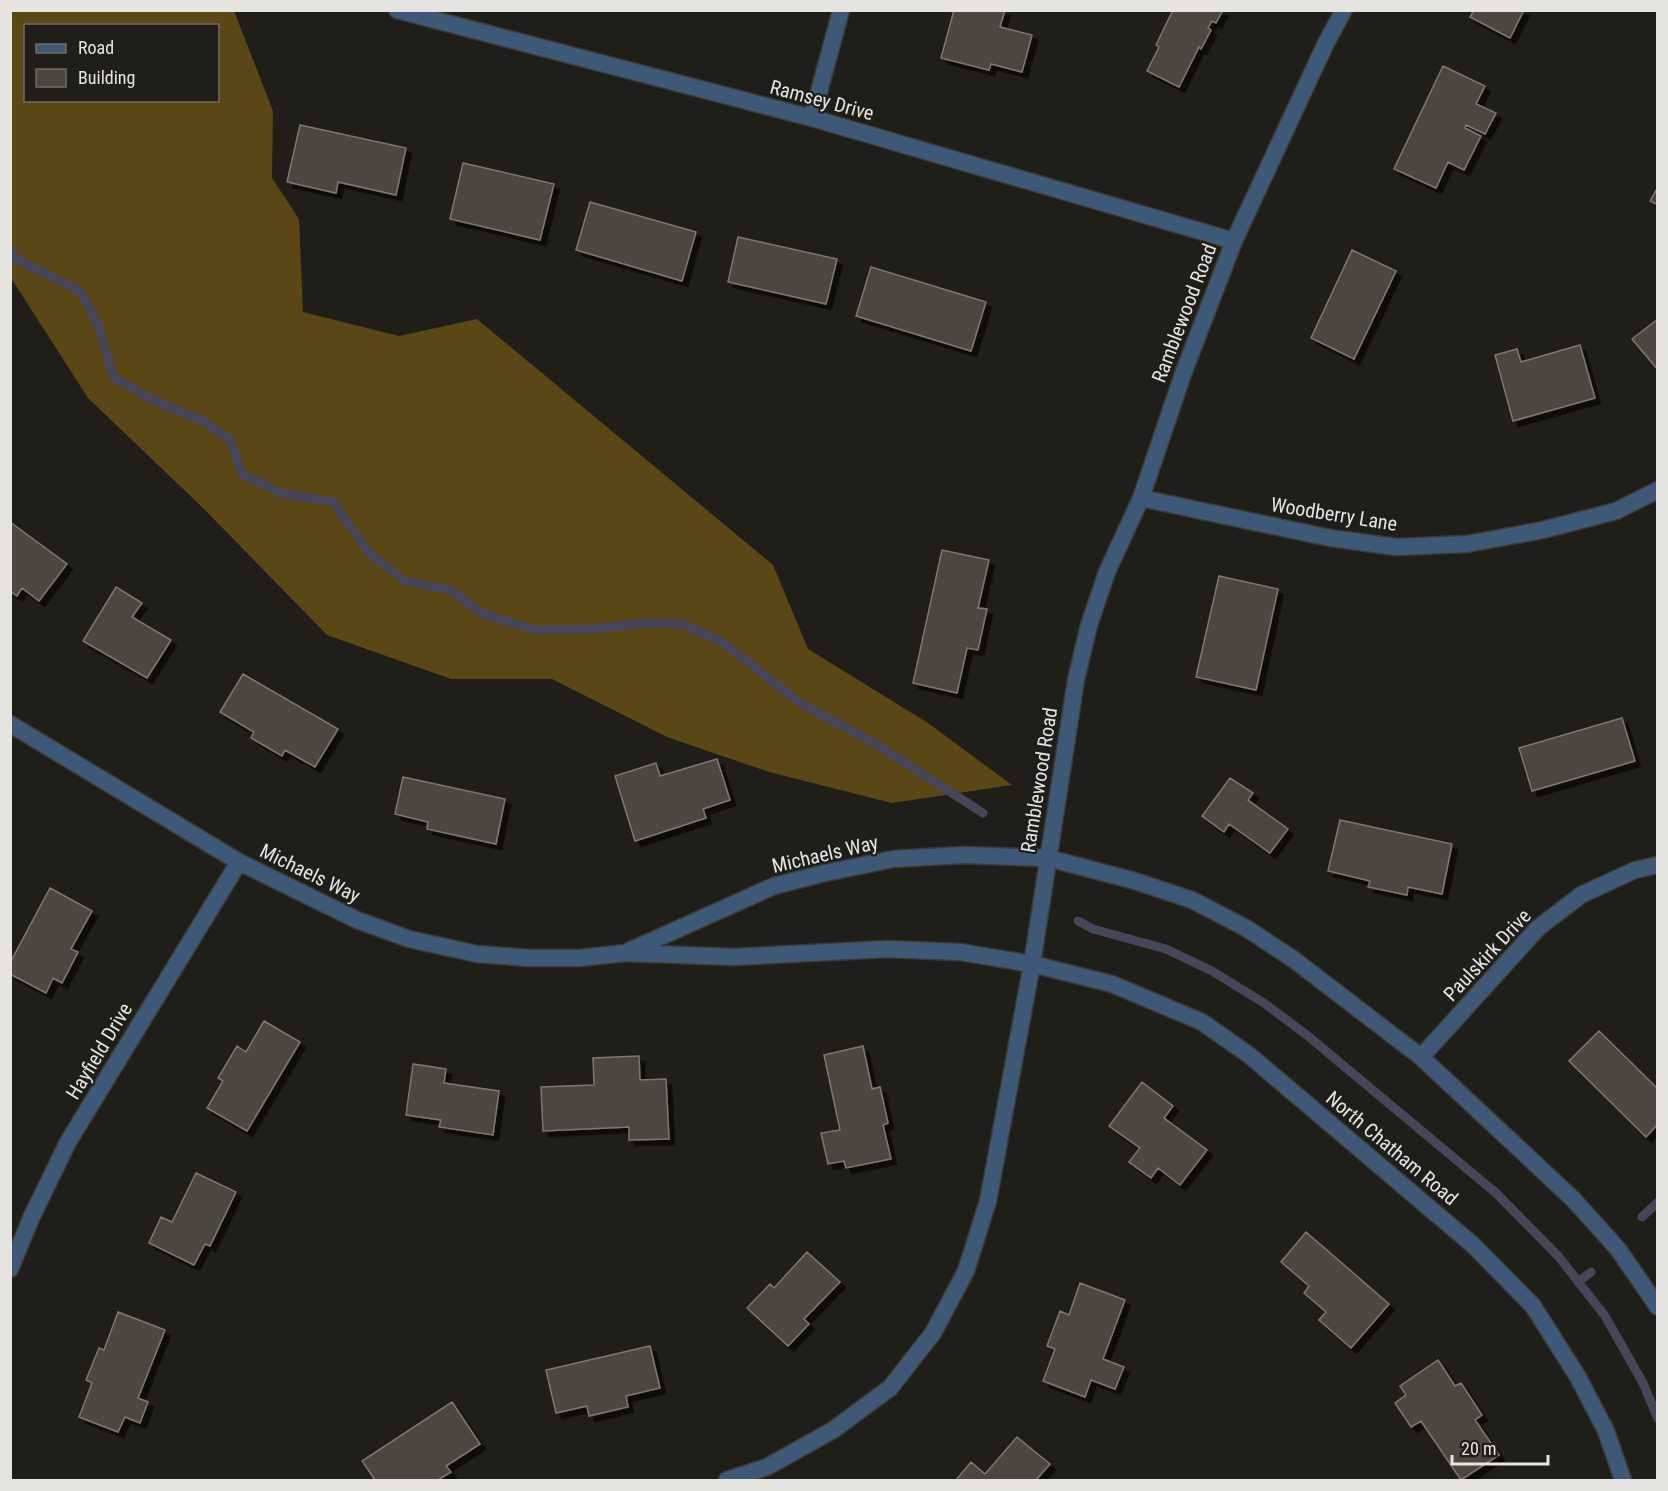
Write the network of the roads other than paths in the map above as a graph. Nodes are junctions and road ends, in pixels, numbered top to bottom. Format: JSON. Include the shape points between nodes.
{"nodes":[{"id":1,"x":397,"y":10,"type":"edge"},
{"id":2,"x":841,"y":10,"type":"edge"},
{"id":3,"x":1344,"y":10,"type":"edge"},
{"id":4,"x":812,"y":118,"type":"junction"},
{"id":5,"x":1234,"y":241,"type":"junction"},
{"id":6,"x":1658,"y":490,"type":"edge"},
{"id":7,"x":1141,"y":498,"type":"junction"},
{"id":8,"x":10,"y":724,"type":"edge"},
{"id":9,"x":1048,"y":858,"type":"junction"},
{"id":10,"x":239,"y":862,"type":"junction"},
{"id":11,"x":1658,"y":865,"type":"edge"},
{"id":12,"x":625,"y":953,"type":"junction"},
{"id":13,"x":1032,"y":964,"type":"junction"},
{"id":14,"x":1421,"y":1057,"type":"junction"},
{"id":15,"x":10,"y":1269,"type":"edge"},
{"id":16,"x":1658,"y":1307,"type":"edge"},
{"id":17,"x":727,"y":1480,"type":"edge"},
{"id":18,"x":1623,"y":1480,"type":"edge"}],
"edges":[{"from":1,"to":4,"type":"street","name":"Ramsey Drive"},
{"from":2,"to":4,"type":"street"},
{"from":3,"to":5,"type":"street","name":"Ramblewood Road"},
{"from":4,"to":5,"type":"street","name":"Ramsey Drive"},
{"from":5,"to":7,"type":"street","name":"Ramblewood Road"},
{"from":6,"to":7,"type":"street","name":"Woodberry Lane","via":[[1616,511],[1544,530],[1467,544],[1396,547],[1330,538]]},
{"from":7,"to":9,"type":"street","name":"Ramblewood Road","via":[[1107,572],[1089,625],[1076,680]]},
{"from":8,"to":10,"type":"street","name":"Michaels Way"},
{"from":9,"to":12,"type":"street","name":"Michaels Way","via":[[963,855],[893,859],[825,873],[774,886]]},
{"from":9,"to":13,"type":"street","name":"Ramblewood Road"},
{"from":9,"to":14,"type":"street","via":[[1192,900],[1246,928]]},
{"from":10,"to":12,"type":"street","name":"Michaels Way","via":[[357,920],[409,939],[477,954],[529,958]]},
{"from":10,"to":15,"type":"street","name":"Hayfield Drive","via":[[68,1142]]},
{"from":11,"to":14,"type":"street","name":"Paulskirk Drive","via":[[1635,870],[1581,895],[1538,928]]},
{"from":12,"to":13,"type":"street","name":"Michaels Way","via":[[735,957],[887,949],[960,952]]},
{"from":13,"to":17,"type":"street","name":"Ramblewood Road","via":[[988,1201],[966,1271],[933,1333],[890,1388],[833,1430],[767,1467]]},
{"from":13,"to":18,"type":"street","name":"North Chatham Road","via":[[1112,984],[1202,1023],[1249,1055],[1473,1245],[1533,1306],[1578,1377],[1606,1431]]},
{"from":14,"to":16,"type":"street","via":[[1573,1199],[1618,1250]]}]}
